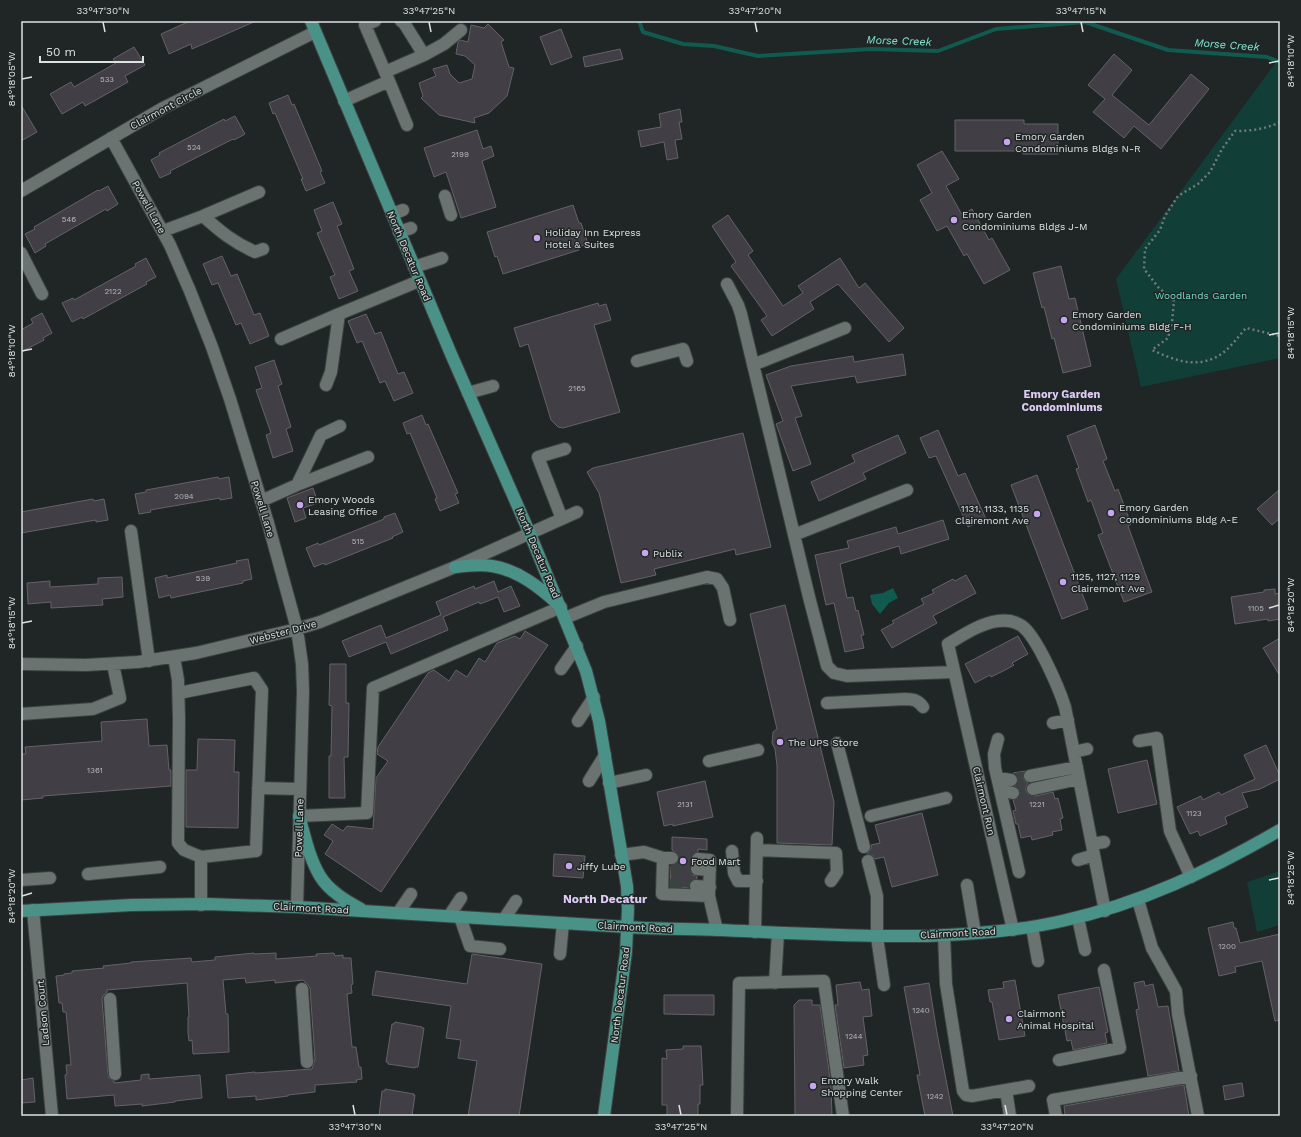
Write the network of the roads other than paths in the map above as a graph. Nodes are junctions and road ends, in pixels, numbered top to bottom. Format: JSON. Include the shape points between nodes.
{"nodes":[{"id":1,"x":375,"y":21,"type":"edge"},
{"id":2,"x":401,"y":21,"type":"edge"},
{"id":3,"x":313,"y":26,"type":"edge"},
{"id":4,"x":460,"y":30,"type":"dead end"},
{"id":5,"x":424,"y":55,"type":"junction"},
{"id":6,"x":387,"y":77,"type":"junction"},
{"id":7,"x":344,"y":101,"type":"junction"},
{"id":8,"x":406,"y":125,"type":"dead end"},
{"id":9,"x":111,"y":138,"type":"junction"},
{"id":10,"x":21,"y":191,"type":"edge"},
{"id":11,"x":259,"y":192,"type":"dead end"},
{"id":12,"x":445,"y":196,"type":"dead end"},
{"id":13,"x":451,"y":215,"type":"dead end"},
{"id":14,"x":204,"y":216,"type":"junction"},
{"id":15,"x":411,"y":228,"type":"dead end"},
{"id":16,"x":162,"y":231,"type":"junction"},
{"id":17,"x":399,"y":232,"type":"junction"},
{"id":18,"x":263,"y":249,"type":"dead end"},
{"id":19,"x":21,"y":253,"type":"edge"},
{"id":20,"x":442,"y":258,"type":"dead end"},
{"id":21,"x":414,"y":267,"type":"junction"},
{"id":22,"x":419,"y":281,"type":"junction"},
{"id":23,"x":727,"y":284,"type":"dead end"},
{"id":24,"x":42,"y":294,"type":"dead end"},
{"id":25,"x":339,"y":314,"type":"junction"},
{"id":26,"x":844,"y":328,"type":"dead end"},
{"id":27,"x":281,"y":339,"type":"dead end"},
{"id":28,"x":637,"y":361,"type":"dead end"},
{"id":29,"x":687,"y":361,"type":"dead end"},
{"id":30,"x":752,"y":365,"type":"junction"},
{"id":31,"x":326,"y":385,"type":"dead end"},
{"id":32,"x":493,"y":386,"type":"dead end"},
{"id":33,"x":468,"y":393,"type":"junction"},
{"id":34,"x":340,"y":426,"type":"dead end"},
{"id":35,"x":565,"y":449,"type":"dead end"},
{"id":36,"x":368,"y":457,"type":"dead end"},
{"id":37,"x":297,"y":485,"type":"junction"},
{"id":38,"x":907,"y":490,"type":"dead end"},
{"id":39,"x":261,"y":501,"type":"junction"},
{"id":40,"x":577,"y":512,"type":"dead end"},
{"id":41,"x":562,"y":519,"type":"junction"},
{"id":42,"x":131,"y":531,"type":"dead end"},
{"id":43,"x":530,"y":534,"type":"junction"},
{"id":44,"x":794,"y":535,"type":"junction"},
{"id":45,"x":455,"y":566,"type":"junction"},
{"id":46,"x":563,"y":613,"type":"junction"},
{"id":47,"x":730,"y":620,"type":"dead end"},
{"id":48,"x":297,"y":629,"type":"junction"},
{"id":49,"x":577,"y":646,"type":"junction"},
{"id":50,"x":174,"y":657,"type":"junction"},
{"id":51,"x":149,"y":661,"type":"junction"},
{"id":52,"x":21,"y":664,"type":"edge"},
{"id":53,"x":113,"y":664,"type":"junction"},
{"id":54,"x":561,"y":669,"type":"dead end"},
{"id":55,"x":954,"y":672,"type":"junction"},
{"id":56,"x":179,"y":693,"type":"junction"},
{"id":57,"x":594,"y":697,"type":"junction"},
{"id":58,"x":827,"y":703,"type":"dead end"},
{"id":59,"x":923,"y":708,"type":"dead end"},
{"id":60,"x":21,"y":714,"type":"edge"},
{"id":61,"x":1068,"y":720,"type":"junction"},
{"id":62,"x":578,"y":721,"type":"dead end"},
{"id":63,"x":1053,"y":723,"type":"dead end"},
{"id":64,"x":998,"y":739,"type":"dead end"},
{"id":65,"x":1139,"y":741,"type":"dead end"},
{"id":66,"x":837,"y":743,"type":"dead end"},
{"id":67,"x":1087,"y":749,"type":"dead end"},
{"id":68,"x":758,"y":750,"type":"dead end"},
{"id":69,"x":1074,"y":752,"type":"junction"},
{"id":70,"x":605,"y":755,"type":"junction"},
{"id":71,"x":709,"y":761,"type":"dead end"},
{"id":72,"x":1078,"y":773,"type":"junction"},
{"id":73,"x":646,"y":775,"type":"dead end"},
{"id":74,"x":589,"y":781,"type":"dead end"},
{"id":75,"x":1032,"y":782,"type":"tunnel mouth"},
{"id":76,"x":609,"y":783,"type":"junction"},
{"id":77,"x":999,"y":784,"type":"junction"},
{"id":78,"x":1012,"y":786,"type":"tunnel mouth"},
{"id":79,"x":258,"y":788,"type":"junction"},
{"id":80,"x":300,"y":789,"type":"junction"},
{"id":81,"x":946,"y":798,"type":"dead end"},
{"id":82,"x":299,"y":816,"type":"junction"},
{"id":83,"x":871,"y":816,"type":"dead end"},
{"id":84,"x":1280,"y":830,"type":"edge"},
{"id":85,"x":864,"y":846,"type":"dead end"},
{"id":86,"x":1097,"y":847,"type":"junction"},
{"id":87,"x":732,"y":851,"type":"dead end"},
{"id":88,"x":621,"y":855,"type":"junction"},
{"id":89,"x":201,"y":857,"type":"junction"},
{"id":90,"x":1078,"y":860,"type":"dead end"},
{"id":91,"x":868,"y":861,"type":"dead end"},
{"id":92,"x":160,"y":867,"type":"dead end"},
{"id":93,"x":1020,"y":872,"type":"dead end"},
{"id":94,"x":88,"y":874,"type":"dead end"},
{"id":95,"x":1191,"y":877,"type":"junction"},
{"id":96,"x":50,"y":878,"type":"dead end"},
{"id":97,"x":21,"y":880,"type":"edge"},
{"id":98,"x":757,"y":881,"type":"junction"},
{"id":99,"x":831,"y":881,"type":"dead end"},
{"id":100,"x":710,"y":883,"type":"junction"},
{"id":101,"x":967,"y":885,"type":"dead end"},
{"id":102,"x":411,"y":894,"type":"dead end"},
{"id":103,"x":461,"y":898,"type":"dead end"},
{"id":104,"x":1138,"y":900,"type":"junction"},
{"id":105,"x":516,"y":901,"type":"dead end"},
{"id":106,"x":201,"y":905,"type":"junction"},
{"id":107,"x":297,"y":907,"type":"junction"},
{"id":108,"x":34,"y":910,"type":"junction"},
{"id":109,"x":364,"y":911,"type":"junction"},
{"id":110,"x":1105,"y":911,"type":"junction"},
{"id":111,"x":21,"y":912,"type":"edge"},
{"id":112,"x":398,"y":913,"type":"junction"},
{"id":113,"x":455,"y":916,"type":"junction"},
{"id":114,"x":1078,"y":918,"type":"junction"},
{"id":115,"x":504,"y":919,"type":"junction"},
{"id":116,"x":563,"y":923,"type":"junction"},
{"id":117,"x":628,"y":926,"type":"junction"},
{"id":118,"x":1032,"y":927,"type":"junction"},
{"id":119,"x":717,"y":930,"type":"junction"},
{"id":120,"x":1013,"y":930,"type":"junction"},
{"id":121,"x":755,"y":932,"type":"junction"},
{"id":122,"x":778,"y":933,"type":"junction"},
{"id":123,"x":975,"y":934,"type":"junction"},
{"id":124,"x":944,"y":935,"type":"junction"},
{"id":125,"x":877,"y":937,"type":"junction"},
{"id":126,"x":500,"y":949,"type":"dead end"},
{"id":127,"x":1085,"y":950,"type":"dead end"},
{"id":128,"x":560,"y":954,"type":"dead end"},
{"id":129,"x":1038,"y":961,"type":"dead end"},
{"id":130,"x":1104,"y":970,"type":"dead end"},
{"id":131,"x":775,"y":983,"type":"junction"},
{"id":132,"x":884,"y":985,"type":"dead end"},
{"id":133,"x":302,"y":989,"type":"dead end"},
{"id":134,"x":110,"y":999,"type":"dead end"},
{"id":135,"x":1059,"y":1060,"type":"dead end"},
{"id":136,"x":307,"y":1062,"type":"dead end"},
{"id":137,"x":115,"y":1074,"type":"dead end"},
{"id":138,"x":1191,"y":1076,"type":"junction"},
{"id":139,"x":1029,"y":1086,"type":"dead end"},
{"id":140,"x":1006,"y":1090,"type":"junction"},
{"id":141,"x":52,"y":1116,"type":"edge"},
{"id":142,"x":604,"y":1116,"type":"edge"},
{"id":143,"x":737,"y":1116,"type":"edge"},
{"id":144,"x":843,"y":1116,"type":"edge"},
{"id":145,"x":1010,"y":1116,"type":"edge"},
{"id":146,"x":1056,"y":1116,"type":"edge"},
{"id":147,"x":1198,"y":1116,"type":"edge"}],
"edges":[{"from":1,"to":6,"type":"street","via":[[365,25]]},
{"from":2,"to":5,"type":"street"},
{"from":3,"to":7,"type":"main road","name":"North Decatur Road"},
{"from":3,"to":9,"type":"street","name":"Clairmont Circle"},
{"from":4,"to":5,"type":"street","via":[[444,44]]},
{"from":5,"to":6,"type":"street"},
{"from":6,"to":7,"type":"street"},
{"from":6,"to":8,"type":"street"},
{"from":7,"to":17,"type":"main road","name":"North Decatur Road","via":[[397,212]]},
{"from":9,"to":10,"type":"street","name":"Clairmont Circle"},
{"from":9,"to":16,"type":"street","name":"Powell Lane"},
{"from":11,"to":14,"type":"street"},
{"from":12,"to":13,"type":"street"},
{"from":14,"to":16,"type":"street"},
{"from":14,"to":18,"type":"street","via":[[239,245],[255,252]]},
{"from":15,"to":17,"type":"street"},
{"from":16,"to":39,"type":"street","name":"Powell Lane","via":[[212,347]]},
{"from":17,"to":21,"type":"main road","name":"North Decatur Road"},
{"from":19,"to":24,"type":"street"},
{"from":20,"to":21,"type":"street"},
{"from":21,"to":22,"type":"main road","name":"North Decatur Road"},
{"from":22,"to":25,"type":"street"},
{"from":22,"to":33,"type":"main road","name":"North Decatur Road"},
{"from":23,"to":30,"type":"street","via":[[738,305]]},
{"from":25,"to":27,"type":"street"},
{"from":25,"to":31,"type":"street","via":[[331,372]]},
{"from":26,"to":30,"type":"street"},
{"from":28,"to":29,"type":"street","via":[[683,349]]},
{"from":30,"to":44,"type":"street"},
{"from":32,"to":33,"type":"street"},
{"from":33,"to":43,"type":"main road","name":"North Decatur Road"},
{"from":34,"to":37,"type":"street","via":[[320,435]]},
{"from":35,"to":41,"type":"street","via":[[538,457]]},
{"from":36,"to":37,"type":"street"},
{"from":37,"to":39,"type":"street"},
{"from":38,"to":44,"type":"street"},
{"from":39,"to":48,"type":"street","name":"Powell Lane"},
{"from":40,"to":41,"type":"street","name":"Webster Drive"},
{"from":41,"to":43,"type":"street","name":"Webster Drive"},
{"from":42,"to":51,"type":"street"},
{"from":43,"to":45,"type":"street","name":"Webster Drive"},
{"from":43,"to":46,"type":"main road","name":"North Decatur Road"},
{"from":44,"to":55,"type":"street","via":[[830,670],[847,676]]},
{"from":45,"to":46,"type":"main road","via":[[492,566],[522,576],[539,588]]},
{"from":45,"to":48,"type":"street","name":"Webster Drive","via":[[320,622]]},
{"from":46,"to":47,"type":"street","via":[[707,577],[717,579],[723,588]]},
{"from":46,"to":49,"type":"main road","name":"North Decatur Road"},
{"from":46,"to":82,"type":"street","via":[[373,688],[367,813]]},
{"from":48,"to":50,"type":"street","name":"Webster Drive"},
{"from":48,"to":80,"type":"street","name":"Powell Lane","via":[[303,684]]},
{"from":49,"to":54,"type":"street"},
{"from":49,"to":57,"type":"main road","name":"North Decatur Road"},
{"from":50,"to":51,"type":"street","name":"Webster Drive"},
{"from":50,"to":56,"type":"street"},
{"from":51,"to":53,"type":"street","name":"Webster Drive"},
{"from":52,"to":53,"type":"street","name":"Webster Drive"},
{"from":53,"to":60,"type":"street","via":[[120,698],[93,709]]},
{"from":55,"to":61,"type":"street","name":"Clairmont Run","via":[[948,644],[989,623],[1005,620],[1020,625],[1032,638],[1059,689]]},
{"from":55,"to":120,"type":"street","name":"Clairmont Run"},
{"from":56,"to":79,"type":"street","via":[[254,678],[262,690]]},
{"from":56,"to":89,"type":"street","via":[[178,843],[184,850]]},
{"from":57,"to":62,"type":"street"},
{"from":57,"to":70,"type":"main road","name":"North Decatur Road"},
{"from":58,"to":59,"type":"street","via":[[905,698],[914,699]]},
{"from":61,"to":63,"type":"street"},
{"from":61,"to":69,"type":"street"},
{"from":64,"to":77,"type":"street","via":[[994,754]]},
{"from":65,"to":95,"type":"street","via":[[1157,738],[1170,831]]},
{"from":66,"to":85,"type":"street"},
{"from":67,"to":69,"type":"street"},
{"from":68,"to":71,"type":"street"},
{"from":69,"to":72,"type":"street"},
{"from":70,"to":74,"type":"street"},
{"from":70,"to":76,"type":"main road","name":"North Decatur Road"},
{"from":72,"to":75,"type":"street"},
{"from":72,"to":86,"type":"street"},
{"from":73,"to":76,"type":"street"},
{"from":76,"to":88,"type":"main road","name":"North Decatur Road"},
{"from":77,"to":78,"type":"street"},
{"from":77,"to":93,"type":"street"},
{"from":79,"to":80,"type":"street"},
{"from":79,"to":89,"type":"street","via":[[256,851]]},
{"from":80,"to":82,"type":"street","name":"Powell Lane"},
{"from":81,"to":83,"type":"street"},
{"from":82,"to":107,"type":"street","name":"Powell Lane"},
{"from":82,"to":109,"type":"main road","via":[[320,876],[337,895]]},
{"from":84,"to":95,"type":"main road","name":"Clairmont Road"},
{"from":86,"to":90,"type":"street"},
{"from":86,"to":110,"type":"street"},
{"from":87,"to":98,"type":"street","via":[[734,873],[738,882]]},
{"from":88,"to":100,"type":"street","via":[[644,852],[667,872],[662,894]]},
{"from":88,"to":117,"type":"main road","name":"North Decatur Road","via":[[627,886]]},
{"from":89,"to":106,"type":"street"},
{"from":91,"to":125,"type":"street","via":[[877,896]]},
{"from":92,"to":94,"type":"street"},
{"from":95,"to":104,"type":"main road","name":"Clairmont Road"},
{"from":96,"to":97,"type":"street"},
{"from":98,"to":99,"type":"street","via":[[757,844],[836,853],[837,872]]},
{"from":98,"to":121,"type":"street"},
{"from":100,"to":100,"type":"street","via":[[697,873],[710,860]]},
{"from":100,"to":119,"type":"street"},
{"from":101,"to":123,"type":"street"},
{"from":102,"to":112,"type":"street"},
{"from":103,"to":113,"type":"street"},
{"from":104,"to":110,"type":"main road","name":"Clairmont Road"},
{"from":104,"to":138,"type":"street","via":[[1152,948],[1176,992]]},
{"from":105,"to":115,"type":"street"},
{"from":106,"to":107,"type":"main road","name":"Clairmont Road"},
{"from":106,"to":108,"type":"main road","name":"Clairmont Road","via":[[132,905]]},
{"from":107,"to":109,"type":"main road","name":"Clairmont Road"},
{"from":108,"to":111,"type":"main road","name":"Clairmont Road"},
{"from":108,"to":141,"type":"street","name":"Ladson Court"},
{"from":109,"to":112,"type":"main road","name":"Clairmont Road"},
{"from":110,"to":114,"type":"main road","name":"Clairmont Road"},
{"from":112,"to":113,"type":"main road","name":"Clairmont Road"},
{"from":113,"to":115,"type":"main road","name":"Clairmont Road"},
{"from":113,"to":126,"type":"street","via":[[470,946]]},
{"from":114,"to":118,"type":"main road","name":"Clairmont Road"},
{"from":114,"to":127,"type":"street"},
{"from":115,"to":116,"type":"main road","name":"Clairmont Road"},
{"from":116,"to":117,"type":"main road","name":"Clairmont Road"},
{"from":116,"to":128,"type":"street"},
{"from":117,"to":119,"type":"main road","name":"Clairmont Road"},
{"from":117,"to":142,"type":"main road","name":"North Decatur Road"},
{"from":118,"to":120,"type":"main road","name":"Clairmont Road"},
{"from":118,"to":129,"type":"street"},
{"from":119,"to":121,"type":"main road","name":"Clairmont Road"},
{"from":120,"to":123,"type":"main road","name":"Clairmont Road"},
{"from":121,"to":122,"type":"main road","name":"Clairmont Road"},
{"from":122,"to":125,"type":"main road","name":"Clairmont Road"},
{"from":122,"to":131,"type":"street"},
{"from":123,"to":124,"type":"main road","name":"Clairmont Road"},
{"from":124,"to":125,"type":"main road","name":"Clairmont Road"},
{"from":124,"to":140,"type":"street","via":[[946,984],[963,1091],[969,1096]]},
{"from":125,"to":132,"type":"street"},
{"from":130,"to":135,"type":"street","via":[[1120,1048]]},
{"from":131,"to":143,"type":"street","via":[[739,983]]},
{"from":131,"to":144,"type":"street","via":[[824,981]]},
{"from":133,"to":136,"type":"street"},
{"from":134,"to":137,"type":"street"},
{"from":138,"to":146,"type":"street","via":[[1053,1100]]},
{"from":138,"to":147,"type":"street"},
{"from":139,"to":140,"type":"street"},
{"from":140,"to":145,"type":"street"}]}
